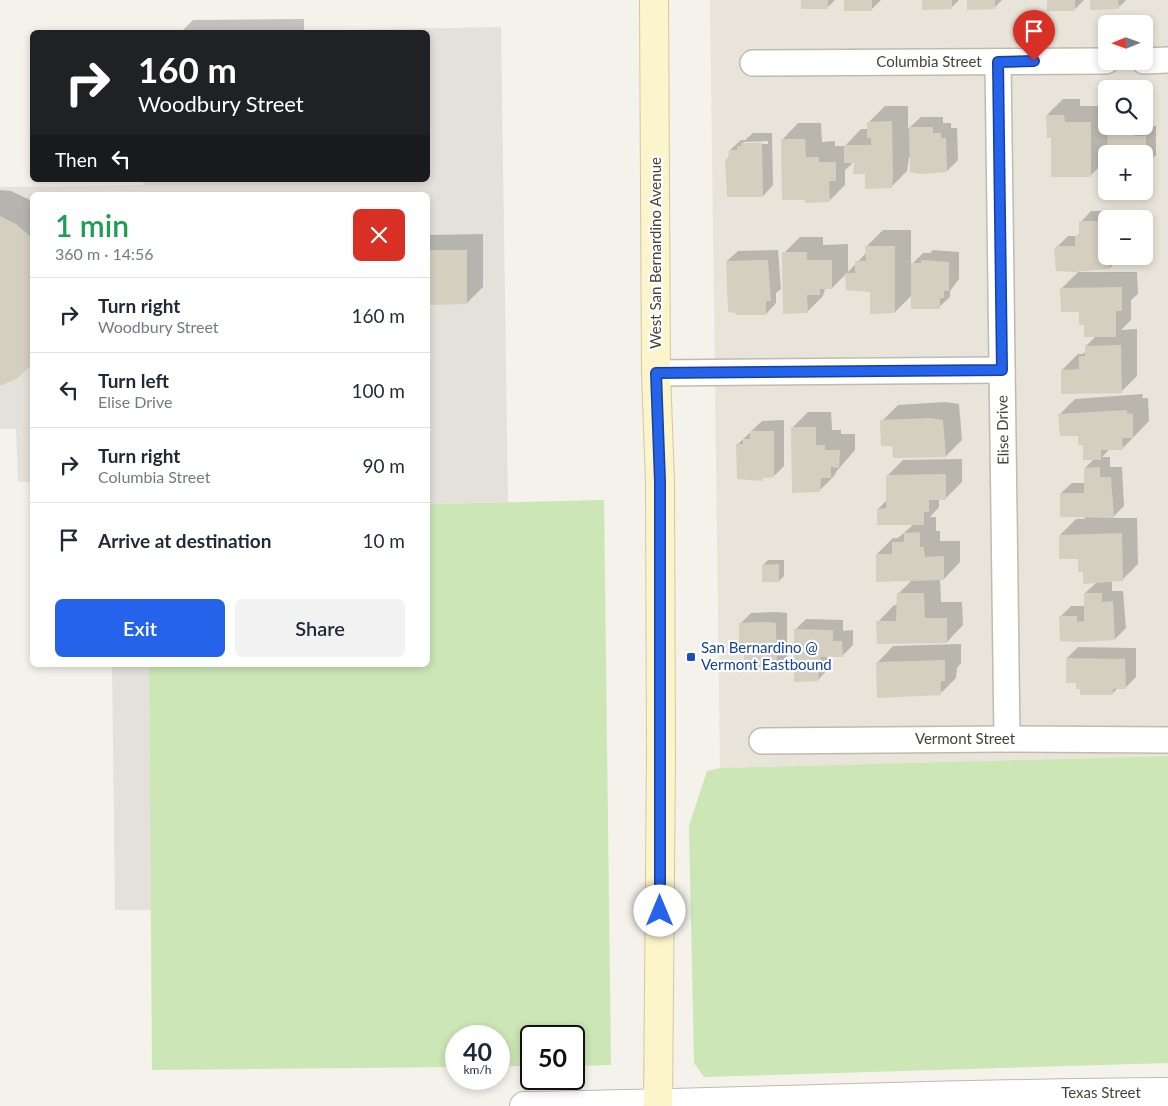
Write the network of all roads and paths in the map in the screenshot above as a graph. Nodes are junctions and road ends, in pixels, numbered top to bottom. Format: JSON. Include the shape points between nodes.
{"nodes":[{"id":1,"x":654,"y":0,"type":"edge"},
{"id":2,"x":1168,"y":60,"type":"edge"},
{"id":3,"x":1098,"y":61,"type":"edge"},
{"id":4,"x":1153,"y":61,"type":"edge"},
{"id":5,"x":998,"y":62,"type":"junction"},
{"id":6,"x":752,"y":63,"type":"dead end"},
{"id":7,"x":1002,"y":370,"type":"junction"},
{"id":8,"x":656,"y":373,"type":"junction"},
{"id":9,"x":1007,"y":739,"type":"junction"},
{"id":10,"x":1168,"y":740,"type":"edge"},
{"id":11,"x":762,"y":741,"type":"dead end"},
{"id":12,"x":1168,"y":1092,"type":"edge"},
{"id":13,"x":658,"y":1105,"type":"edge"},
{"id":14,"x":524,"y":1106,"type":"edge"}],
"edges":[{"from":1,"to":8,"type":"main road","name":"West San Bernardino Avenue"},
{"from":2,"to":4,"type":"street"},
{"from":3,"to":5,"type":"street","name":"Columbia Street"},
{"from":5,"to":6,"type":"street","name":"Columbia Street"},
{"from":5,"to":7,"type":"street","name":"Elise Drive"},
{"from":7,"to":8,"type":"street"},
{"from":7,"to":9,"type":"street","name":"Elise Drive"},
{"from":8,"to":13,"type":"main road","name":"West San Bernardino Avenue","via":[[661,758]]},
{"from":9,"to":10,"type":"street","name":"Vermont Street"},
{"from":9,"to":11,"type":"street","name":"Vermont Street"},
{"from":12,"to":13,"type":"street","name":"Texas Street"},
{"from":13,"to":14,"type":"street","name":"Texas Street"}]}
